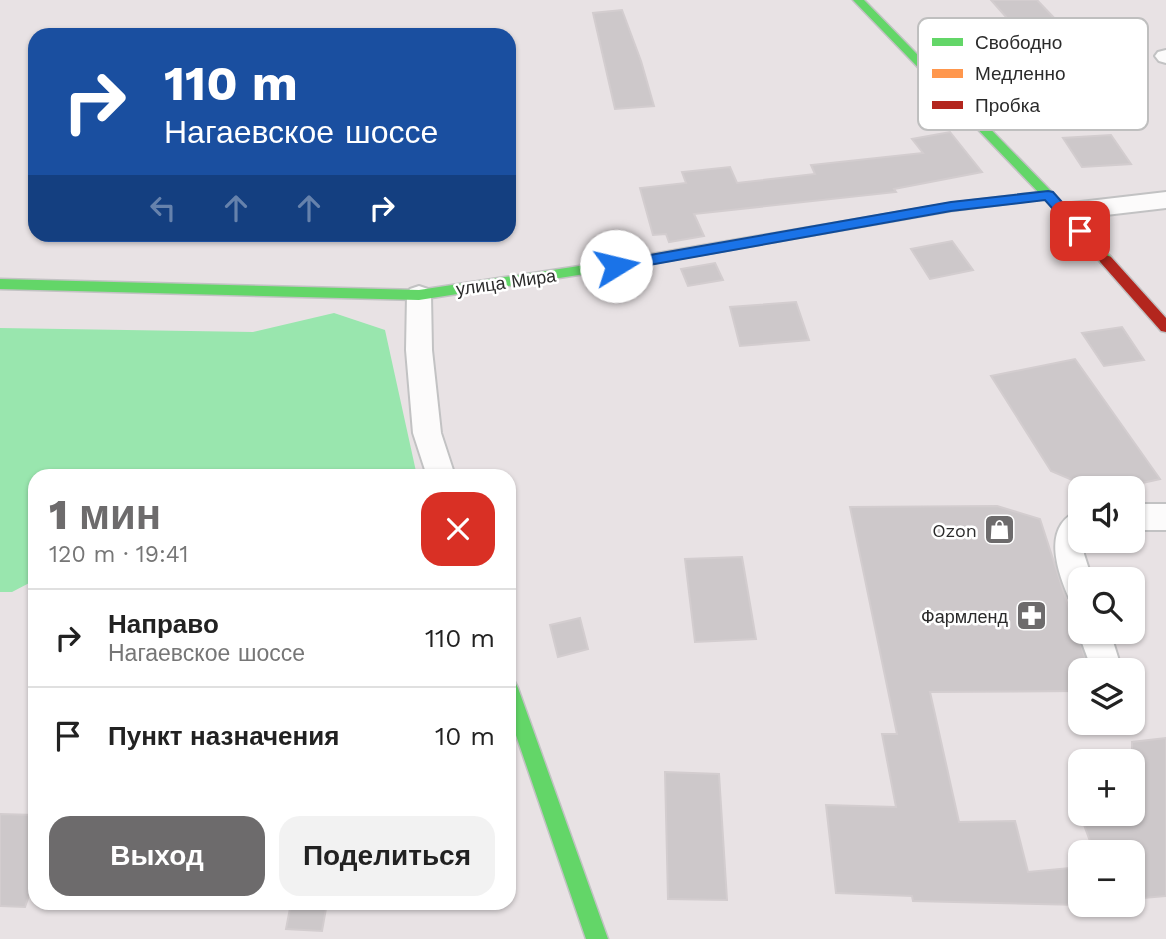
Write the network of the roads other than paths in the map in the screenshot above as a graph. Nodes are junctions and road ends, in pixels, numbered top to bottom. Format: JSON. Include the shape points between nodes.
{"nodes":[{"id":1,"x":858,"y":0,"type":"edge"},
{"id":2,"x":918,"y":62,"type":"edge"},
{"id":3,"x":984,"y":130,"type":"edge"},
{"id":4,"x":1166,"y":200,"type":"edge"},
{"id":5,"x":1056,"y":204,"type":"junction"},
{"id":6,"x":0,"y":284,"type":"edge"},
{"id":7,"x":419,"y":295,"type":"junction"},
{"id":8,"x":1166,"y":327,"type":"edge"},
{"id":9,"x":439,"y":469,"type":"edge"},
{"id":10,"x":1145,"y":517,"type":"edge"},
{"id":11,"x":1166,"y":517,"type":"edge"},
{"id":12,"x":516,"y":708,"type":"edge"},
{"id":13,"x":597,"y":939,"type":"edge"}],
"edges":[{"from":1,"to":2,"type":"street"},
{"from":3,"to":5,"type":"street"},
{"from":4,"to":5,"type":"street","name":"улица Мира"},
{"from":5,"to":7,"type":"street","name":"улица Мира","via":[[951,206]]},
{"from":5,"to":8,"type":"street"},
{"from":6,"to":7,"type":"street","name":"улица Мира"},
{"from":7,"to":9,"type":"street","via":[[427,433]]},
{"from":10,"to":11,"type":"street"},
{"from":12,"to":13,"type":"street"}]}
